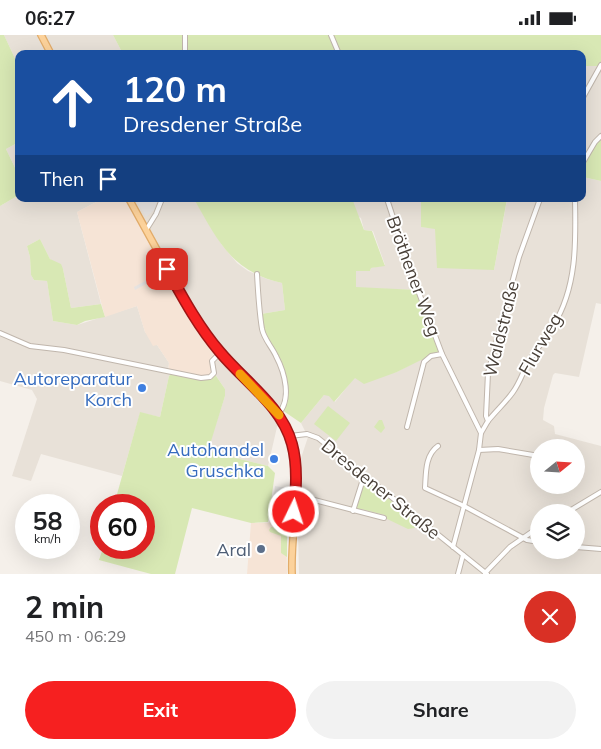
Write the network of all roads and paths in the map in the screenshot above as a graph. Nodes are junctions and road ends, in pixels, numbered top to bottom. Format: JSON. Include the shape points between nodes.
{"nodes":[{"id":1,"x":41,"y":35,"type":"edge"},
{"id":2,"x":185,"y":35,"type":"edge"},
{"id":3,"x":331,"y":35,"type":"edge"},
{"id":4,"x":49,"y":50,"type":"edge"},
{"id":5,"x":185,"y":50,"type":"edge"},
{"id":6,"x":337,"y":50,"type":"edge"},
{"id":7,"x":601,"y":65,"type":"edge"},
{"id":8,"x":586,"y":92,"type":"edge"},
{"id":9,"x":601,"y":136,"type":"edge"},
{"id":10,"x":586,"y":157,"type":"edge"},
{"id":11,"x":131,"y":202,"type":"edge"},
{"id":12,"x":161,"y":202,"type":"edge"},
{"id":13,"x":388,"y":202,"type":"edge"},
{"id":14,"x":539,"y":202,"type":"edge"},
{"id":15,"x":575,"y":202,"type":"edge"},
{"id":16,"x":146,"y":230,"type":"junction"},
{"id":17,"x":256,"y":274,"type":"dead end"},
{"id":18,"x":0,"y":333,"type":"edge"},
{"id":19,"x":220,"y":353,"type":"junction"},
{"id":20,"x":442,"y":354,"type":"junction"},
{"id":21,"x":278,"y":415,"type":"junction"},
{"id":22,"x":488,"y":421,"type":"junction"},
{"id":23,"x":407,"y":427,"type":"dead end"},
{"id":24,"x":481,"y":433,"type":"junction"},
{"id":25,"x":290,"y":436,"type":"junction"},
{"id":26,"x":438,"y":447,"type":"dead end"},
{"id":27,"x":479,"y":450,"type":"junction"},
{"id":28,"x":530,"y":454,"type":"edge"},
{"id":29,"x":364,"y":476,"type":"junction"},
{"id":30,"x":601,"y":492,"type":"edge"},
{"id":31,"x":295,"y":495,"type":"junction"},
{"id":32,"x":581,"y":504,"type":"edge"},
{"id":33,"x":464,"y":506,"type":"junction"},
{"id":34,"x":353,"y":511,"type":"junction"},
{"id":35,"x":384,"y":518,"type":"dead end"},
{"id":36,"x":530,"y":533,"type":"edge"},
{"id":37,"x":523,"y":538,"type":"junction"},
{"id":38,"x":530,"y":540,"type":"edge"},
{"id":39,"x":453,"y":547,"type":"junction"},
{"id":40,"x":585,"y":548,"type":"edge"},
{"id":41,"x":601,"y":549,"type":"edge"},
{"id":42,"x":463,"y":555,"type":"junction"},
{"id":43,"x":486,"y":573,"type":"edge"},
{"id":44,"x":292,"y":574,"type":"edge"},
{"id":45,"x":458,"y":574,"type":"edge"}],
"edges":[{"from":1,"to":4,"type":"main road"},
{"from":2,"to":5,"type":"street"},
{"from":3,"to":6,"type":"street"},
{"from":7,"to":8,"type":"street"},
{"from":9,"to":10,"type":"street"},
{"from":11,"to":16,"type":"main road"},
{"from":12,"to":16,"type":"street"},
{"from":13,"to":20,"type":"street","name":"Bröthener Weg"},
{"from":14,"to":22,"type":"street","name":"Waldstraße","via":[[519,257],[488,373]]},
{"from":15,"to":22,"type":"street","name":"Flurweg","via":[[574,268],[561,310],[514,391]]},
{"from":16,"to":19,"type":"main road","via":[[193,315]]},
{"from":17,"to":21,"type":"street","via":[[262,330],[277,357],[286,391],[284,405]]},
{"from":18,"to":19,"type":"street","via":[[30,346],[201,378],[214,373],[212,361]]},
{"from":19,"to":21,"type":"main road"},
{"from":20,"to":23,"type":"street","name":"Bröthener Weg","via":[[431,356],[424,362]]},
{"from":20,"to":24,"type":"street","name":"Bröthener Weg"},
{"from":21,"to":25,"type":"main road"},
{"from":22,"to":24,"type":"street"},
{"from":24,"to":27,"type":"street"},
{"from":25,"to":29,"type":"street","name":"Dresdener Straße","via":[[313,435]]},
{"from":25,"to":31,"type":"main road","via":[[296,464]]},
{"from":26,"to":33,"type":"street","via":[[430,455],[425,488]]},
{"from":27,"to":28,"type":"street","via":[[498,449]]},
{"from":27,"to":33,"type":"street"},
{"from":29,"to":34,"type":"street"},
{"from":29,"to":39,"type":"street","name":"Dresdener Straße"},
{"from":30,"to":32,"type":"street"},
{"from":31,"to":34,"type":"street"},
{"from":31,"to":44,"type":"main road"},
{"from":33,"to":37,"type":"street"},
{"from":33,"to":39,"type":"street"},
{"from":34,"to":35,"type":"street"},
{"from":36,"to":37,"type":"street"},
{"from":37,"to":38,"type":"street"},
{"from":37,"to":43,"type":"street"},
{"from":39,"to":42,"type":"street","name":"Dresdener Straße"},
{"from":40,"to":41,"type":"street"},
{"from":42,"to":43,"type":"street","name":"Dresdener Straße"},
{"from":42,"to":45,"type":"street"}]}
